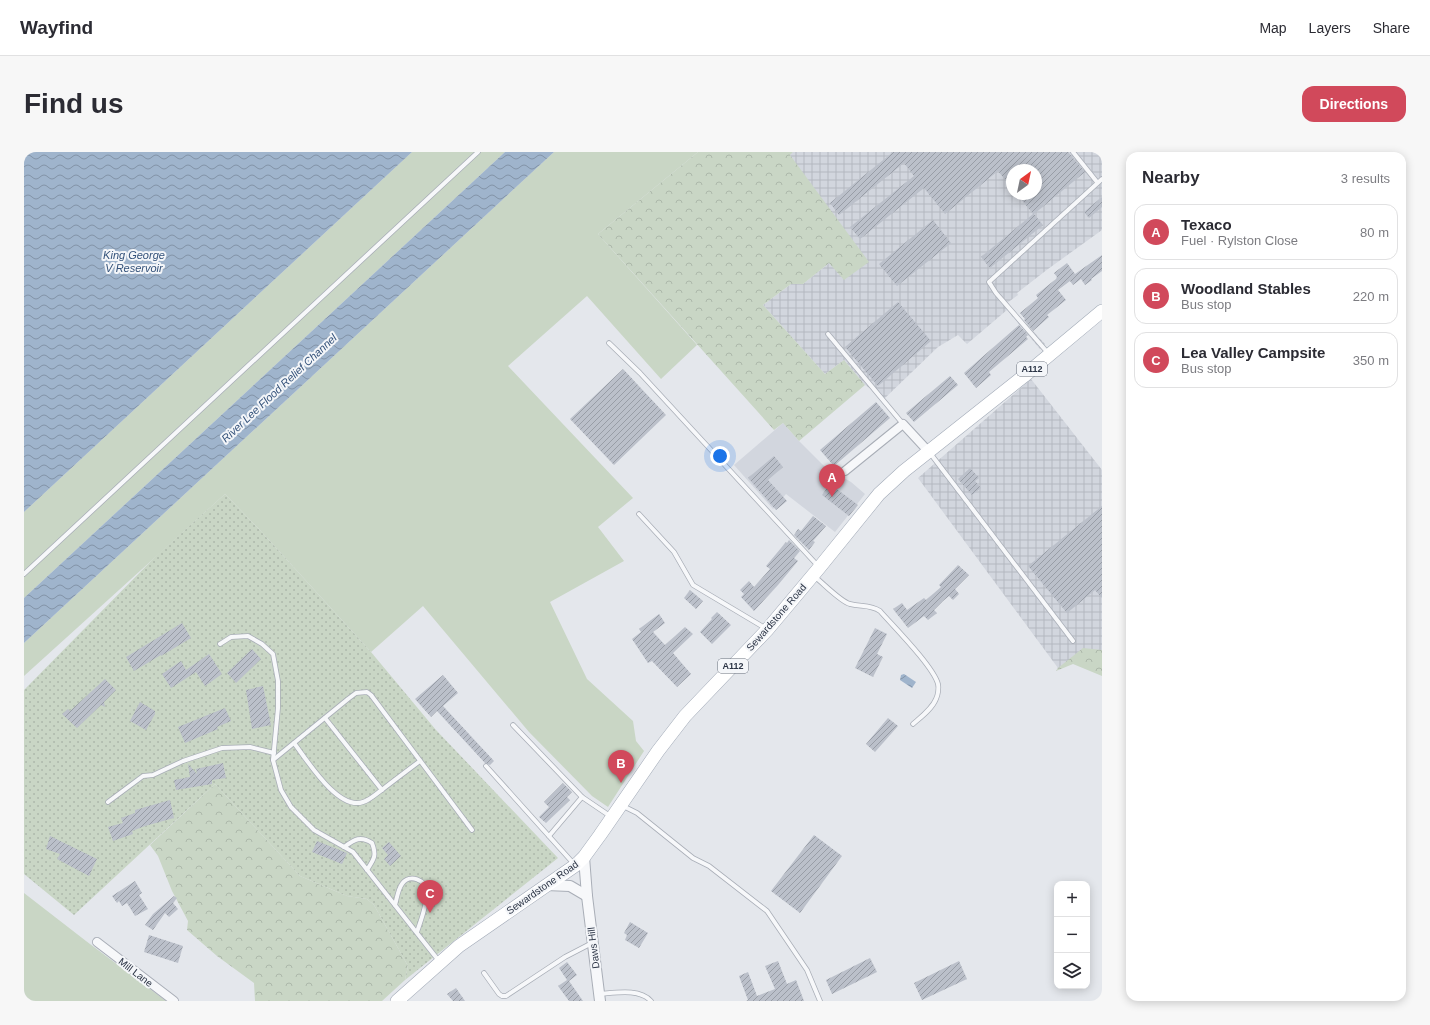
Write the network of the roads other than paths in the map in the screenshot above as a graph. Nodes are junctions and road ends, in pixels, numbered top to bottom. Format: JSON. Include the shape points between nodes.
{"nodes":[{"id":1,"x":478,"y":152,"type":"edge"},
{"id":2,"x":1073,"y":152,"type":"edge"},
{"id":3,"x":1102,"y":179,"type":"edge"},
{"id":4,"x":1098,"y":182,"type":"junction"},
{"id":5,"x":1102,"y":311,"type":"edge"},
{"id":6,"x":828,"y":334,"type":"dead end"},
{"id":7,"x":609,"y":343,"type":"dead end"},
{"id":8,"x":1049,"y":354,"type":"junction"},
{"id":9,"x":903,"y":424,"type":"junction"},
{"id":10,"x":928,"y":451,"type":"junction"},
{"id":11,"x":845,"y":471,"type":"dead end"},
{"id":12,"x":639,"y":514,"type":"dead end"},
{"id":13,"x":816,"y":572,"type":"junction"},
{"id":14,"x":24,"y":574,"type":"edge"},
{"id":15,"x":767,"y":630,"type":"junction"},
{"id":16,"x":1073,"y":641,"type":"dead end"},
{"id":17,"x":220,"y":644,"type":"dead end"},
{"id":18,"x":325,"y":718,"type":"junction"},
{"id":19,"x":913,"y":724,"type":"dead end"},
{"id":20,"x":513,"y":725,"type":"dead end"},
{"id":21,"x":294,"y":743,"type":"junction"},
{"id":22,"x":274,"y":752,"type":"junction"},
{"id":23,"x":274,"y":760,"type":"junction"},
{"id":24,"x":420,"y":761,"type":"junction"},
{"id":25,"x":486,"y":766,"type":"dead end"},
{"id":26,"x":382,"y":790,"type":"junction"},
{"id":27,"x":582,"y":797,"type":"junction"},
{"id":28,"x":108,"y":802,"type":"dead end"},
{"id":29,"x":621,"y":805,"type":"junction"},
{"id":30,"x":612,"y":817,"type":"junction"},
{"id":31,"x":472,"y":830,"type":"dead end"},
{"id":32,"x":549,"y":836,"type":"junction"},
{"id":33,"x":344,"y":847,"type":"junction"},
{"id":34,"x":580,"y":861,"type":"junction"},
{"id":35,"x":367,"y":870,"type":"junction"},
{"id":36,"x":546,"y":885,"type":"junction"},
{"id":37,"x":587,"y":896,"type":"junction"},
{"id":38,"x":395,"y":905,"type":"junction"},
{"id":39,"x":417,"y":932,"type":"junction"},
{"id":40,"x":98,"y":942,"type":"dead end"},
{"id":41,"x":593,"y":943,"type":"junction"},
{"id":42,"x":440,"y":963,"type":"junction"},
{"id":43,"x":484,"y":973,"type":"dead end"},
{"id":44,"x":599,"y":997,"type":"edge"},
{"id":45,"x":174,"y":1001,"type":"edge"},
{"id":46,"x":397,"y":1001,"type":"edge"},
{"id":47,"x":651,"y":1001,"type":"edge"},
{"id":48,"x":820,"y":1001,"type":"edge"}],
"edges":[{"from":1,"to":14,"type":"lane"},
{"from":2,"to":4,"type":"lane"},
{"from":3,"to":4,"type":"lane"},
{"from":4,"to":8,"type":"lane","via":[[989,282]]},
{"from":5,"to":8,"type":"main road","name":"Sewardstone Road","number":"A112"},
{"from":6,"to":9,"type":"lane"},
{"from":7,"to":13,"type":"lane","via":[[640,373]]},
{"from":8,"to":10,"type":"main road","name":"Sewardstone Road","number":"A112"},
{"from":9,"to":10,"type":"street"},
{"from":9,"to":11,"type":"street"},
{"from":10,"to":13,"type":"main road","name":"Sewardstone Road","number":"A112","via":[[879,494]]},
{"from":10,"to":16,"type":"lane"},
{"from":12,"to":15,"type":"lane","via":[[674,552],[693,585]]},
{"from":13,"to":15,"type":"main road","name":"Sewardstone Road","number":"A112"},
{"from":13,"to":19,"type":"lane","via":[[843,601],[875,607],[880,611],[931,671],[938,684],[936,699]]},
{"from":15,"to":29,"type":"main road","name":"Sewardstone Road","number":"A112","via":[[685,716]]},
{"from":17,"to":22,"type":"lane","via":[[231,637],[248,636],[273,654],[278,681]]},
{"from":18,"to":21,"type":"lane"},
{"from":18,"to":24,"type":"lane","via":[[356,693],[367,692]]},
{"from":18,"to":26,"type":"lane"},
{"from":20,"to":27,"type":"lane"},
{"from":21,"to":23,"type":"lane"},
{"from":21,"to":26,"type":"lane","via":[[327,786],[348,802],[363,802]]},
{"from":22,"to":23,"type":"lane"},
{"from":22,"to":28,"type":"lane","via":[[250,747],[222,748],[183,761],[153,775],[144,776]]},
{"from":23,"to":33,"type":"lane","via":[[281,790],[291,807],[314,830]]},
{"from":24,"to":26,"type":"lane"},
{"from":24,"to":31,"type":"lane"},
{"from":25,"to":32,"type":"lane"},
{"from":27,"to":30,"type":"lane"},
{"from":27,"to":32,"type":"lane"},
{"from":29,"to":30,"type":"main road","name":"Sewardstone Road","number":"A112"},
{"from":29,"to":48,"type":"lane","via":[[637,813],[767,912],[807,970]]},
{"from":30,"to":34,"type":"main road","name":"Sewardstone Road","number":"A112"},
{"from":32,"to":34,"type":"lane"},
{"from":33,"to":35,"type":"lane","via":[[353,852]]},
{"from":33,"to":35,"type":"lane","via":[[360,838],[372,843],[375,854]]},
{"from":34,"to":36,"type":"main road","name":"Sewardstone Road","number":"A112"},
{"from":34,"to":37,"type":"street","name":"Daws Hill"},
{"from":35,"to":38,"type":"lane"},
{"from":36,"to":37,"type":"street","via":[[570,886]]},
{"from":36,"to":42,"type":"main road","name":"Sewardstone Road","number":"A112","via":[[459,946]]},
{"from":37,"to":41,"type":"street","name":"Daws Hill"},
{"from":38,"to":39,"type":"lane"},
{"from":38,"to":39,"type":"lane","via":[[402,883],[406,879],[421,881],[426,886],[425,903]]},
{"from":39,"to":42,"type":"lane"},
{"from":40,"to":45,"type":"street","name":"Mill Lane"},
{"from":41,"to":43,"type":"lane","via":[[564,957],[506,996],[499,994]]},
{"from":41,"to":44,"type":"street","name":"Daws Hill"},
{"from":42,"to":46,"type":"main road","name":"Sewardstone Road","number":"A112"},
{"from":44,"to":47,"type":"lane","via":[[631,993],[646,996]]}]}
